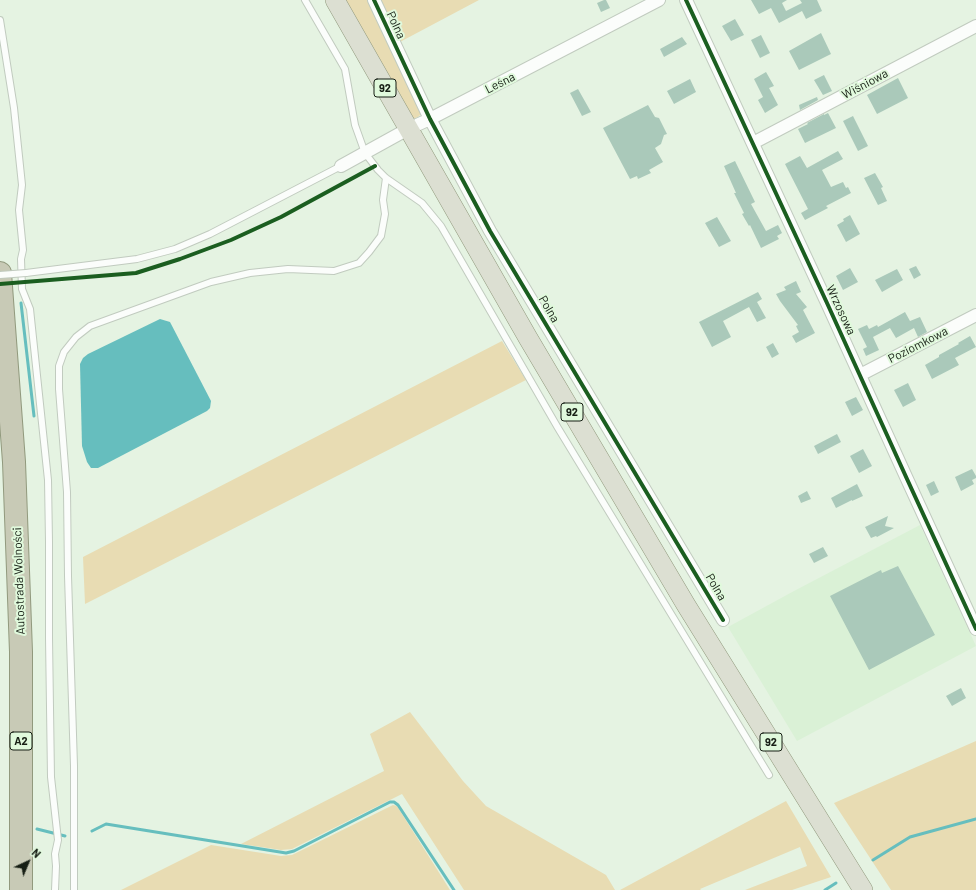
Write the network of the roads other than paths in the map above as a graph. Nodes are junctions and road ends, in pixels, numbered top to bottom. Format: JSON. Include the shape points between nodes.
{"nodes":[{"id":1,"x":305,"y":0,"type":"edge"},
{"id":2,"x":334,"y":0,"type":"edge"},
{"id":3,"x":374,"y":0,"type":"edge"},
{"id":4,"x":659,"y":0,"type":"edge"},
{"id":5,"x":686,"y":0,"type":"edge"},
{"id":6,"x":0,"y":20,"type":"edge"},
{"id":7,"x":976,"y":26,"type":"edge"},
{"id":8,"x":430,"y":119,"type":"junction"},
{"id":9,"x":408,"y":129,"type":"junction"},
{"id":10,"x":753,"y":143,"type":"junction"},
{"id":11,"x":365,"y":153,"type":"junction"},
{"id":12,"x":341,"y":166,"type":"joint"},
{"id":13,"x":386,"y":178,"type":"junction"},
{"id":14,"x":0,"y":274,"type":"edge"},
{"id":15,"x":976,"y":315,"type":"edge"},
{"id":16,"x":860,"y":375,"type":"junction"},
{"id":17,"x":723,"y":620,"type":"dead end"},
{"id":18,"x":976,"y":629,"type":"edge"},
{"id":19,"x":769,"y":775,"type":"dead end"},
{"id":20,"x":861,"y":886,"type":"edge"},
{"id":21,"x":21,"y":890,"type":"edge"},
{"id":22,"x":55,"y":890,"type":"edge"},
{"id":23,"x":74,"y":890,"type":"edge"}],
"edges":[{"from":1,"to":11,"type":"lane","via":[[345,69],[356,125]]},
{"from":2,"to":9,"type":"main road","number":"92"},
{"from":3,"to":8,"type":"street","name":"Polna"},
{"from":4,"to":8,"type":"street","name":"Leśna"},
{"from":5,"to":10,"type":"street","name":"Wrzosowa"},
{"from":6,"to":22,"type":"lane","via":[[14,108],[22,185],[19,210],[23,250],[22,289],[30,309],[48,480],[51,763],[58,840],[55,854]]},
{"from":7,"to":10,"type":"street","name":"Wiśniowa"},
{"from":8,"to":9,"type":"street","name":"Leśna"},
{"from":8,"to":17,"type":"street","name":"Polna","via":[[490,231]]},
{"from":9,"to":11,"type":"street","name":"Leśna"},
{"from":9,"to":20,"type":"main road","number":"92","via":[[686,605]]},
{"from":10,"to":16,"type":"street","name":"Wrzosowa"},
{"from":11,"to":12,"type":"street","name":"Leśna"},
{"from":11,"to":13,"type":"lane"},
{"from":12,"to":14,"type":"lane","bridge":true,"via":[[210,234],[175,249],[137,259]]},
{"from":13,"to":19,"type":"lane","via":[[422,203],[441,226],[558,428]]},
{"from":13,"to":23,"type":"lane","via":[[383,200],[385,214],[381,236],[359,263],[334,270],[288,269],[250,273],[211,282],[90,326],[76,337],[64,352],[59,366],[67,492],[74,766]]},
{"from":14,"to":21,"type":"highway","name":"Autostrada Wolności","number":"A2","via":[[14,462],[21,652]]},
{"from":15,"to":16,"type":"street","name":"Poziomkowa"},
{"from":16,"to":18,"type":"street","name":"Wrzosowa"}]}
